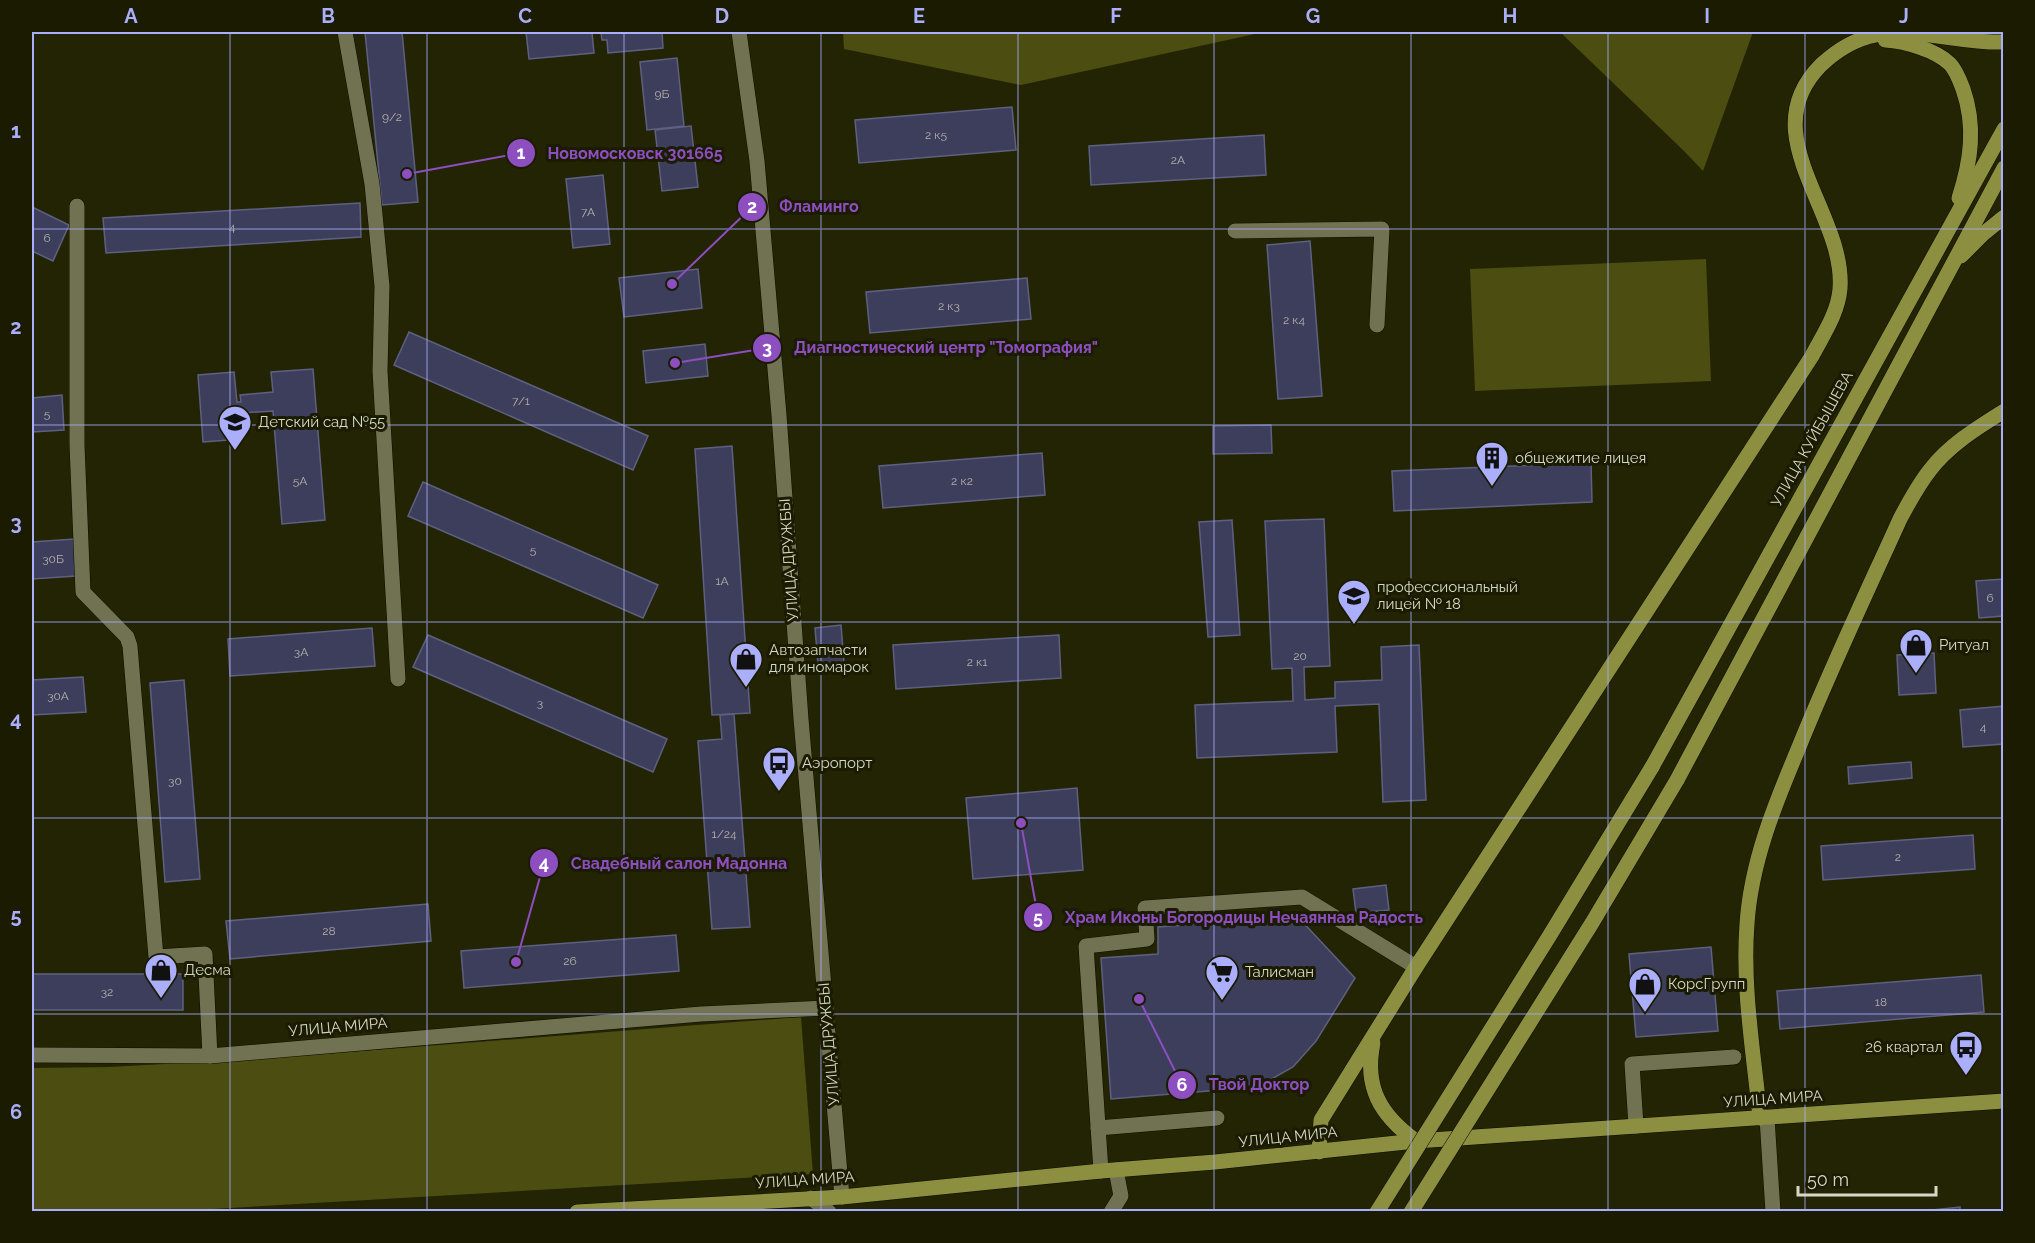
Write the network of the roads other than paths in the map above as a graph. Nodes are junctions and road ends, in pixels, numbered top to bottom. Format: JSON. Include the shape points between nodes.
{"nodes":[{"id":1,"x":345,"y":32,"type":"edge"},
{"id":2,"x":739,"y":32,"type":"edge"},
{"id":3,"x":1858,"y":39,"type":"junction"},
{"id":4,"x":2004,"y":42,"type":"edge"},
{"id":5,"x":2004,"y":129,"type":"edge"},
{"id":6,"x":2004,"y":168,"type":"edge"},
{"id":7,"x":77,"y":206,"type":"dead end"},
{"id":8,"x":2004,"y":217,"type":"edge"},
{"id":9,"x":1949,"y":230,"type":"junction"},
{"id":10,"x":1234,"y":231,"type":"dead end"},
{"id":11,"x":1947,"y":271,"type":"junction"},
{"id":12,"x":1377,"y":325,"type":"dead end"},
{"id":13,"x":2004,"y":411,"type":"edge"},
{"id":14,"x":398,"y":679,"type":"dead end"},
{"id":15,"x":1416,"y":967,"type":"junction"},
{"id":16,"x":826,"y":1008,"type":"junction"},
{"id":17,"x":1374,"y":1034,"type":"junction"},
{"id":18,"x":32,"y":1055,"type":"edge"},
{"id":19,"x":210,"y":1056,"type":"junction"},
{"id":20,"x":1734,"y":1057,"type":"dead end"},
{"id":21,"x":2004,"y":1101,"type":"edge"},
{"id":22,"x":1217,"y":1118,"type":"dead end"},
{"id":23,"x":1764,"y":1118,"type":"junction"},
{"id":24,"x":1636,"y":1126,"type":"junction"},
{"id":25,"x":1098,"y":1128,"type":"junction"},
{"id":26,"x":1416,"y":1141,"type":"junction"},
{"id":27,"x":1319,"y":1152,"type":"junction"},
{"id":28,"x":1108,"y":1170,"type":"junction"},
{"id":29,"x":843,"y":1197,"type":"junction"},
{"id":30,"x":811,"y":1198,"type":"junction"},
{"id":31,"x":577,"y":1212,"type":"edge"},
{"id":32,"x":829,"y":1212,"type":"edge"},
{"id":33,"x":1111,"y":1212,"type":"edge"},
{"id":34,"x":1377,"y":1212,"type":"edge"},
{"id":35,"x":1410,"y":1212,"type":"edge"},
{"id":36,"x":1773,"y":1212,"type":"edge"}],
"edges":[{"from":1,"to":14,"type":"street","via":[[372,184],[382,286],[380,371]]},
{"from":2,"to":16,"type":"street","name":"УЛИЦА ДРУЖБЫ","via":[[758,172]]},
{"from":3,"to":4,"type":"main road","via":[[1914,32],[1958,40]]},
{"from":3,"to":9,"type":"main road","via":[[1898,41],[1918,47],[1950,64],[1960,82],[1970,109],[1969,162]]},
{"from":3,"to":15,"type":"main road","via":[[1831,56],[1813,74],[1796,116],[1795,138],[1801,160],[1833,236],[1839,266],[1840,290],[1831,320],[1812,356]]},
{"from":5,"to":9,"type":"main road","name":"УЛИЦА КУЙБЫШЕВА"},
{"from":6,"to":11,"type":"main road"},
{"from":7,"to":19,"type":"street","via":[[77,445],[83,592],[127,637],[130,646],[156,957],[205,954]]},
{"from":8,"to":11,"type":"main road"},
{"from":9,"to":34,"type":"main road","name":"УЛИЦА КУЙБЫШЕВА","bridge":true,"via":[[1652,767]]},
{"from":10,"to":12,"type":"street","via":[[1382,229]]},
{"from":11,"to":35,"type":"main road","bridge":true,"via":[[1677,780]]},
{"from":13,"to":23,"type":"main road","via":[[1950,449],[1913,495],[1809,720],[1769,818],[1746,926],[1746,977]]},
{"from":15,"to":17,"type":"main road"},
{"from":15,"to":25,"type":"street","via":[[1302,897],[1145,908],[1147,939],[1086,946]]},
{"from":16,"to":19,"type":"street","name":"УЛИЦА МИРА","via":[[700,1014]]},
{"from":16,"to":29,"type":"street","name":"УЛИЦА ДРУЖБЫ"},
{"from":17,"to":26,"type":"main road","via":[[1369,1064],[1374,1092],[1384,1110]]},
{"from":17,"to":27,"type":"main road","via":[[1321,1120]]},
{"from":18,"to":19,"type":"street","name":"УЛИЦА МИРА"},
{"from":20,"to":24,"type":"street","via":[[1632,1064]]},
{"from":21,"to":23,"type":"main road","name":"УЛИЦА МИРА"},
{"from":22,"to":25,"type":"street"},
{"from":23,"to":24,"type":"main road","name":"УЛИЦА МИРА"},
{"from":23,"to":36,"type":"street"},
{"from":24,"to":26,"type":"main road","name":"УЛИЦА МИРА"},
{"from":25,"to":28,"type":"street"},
{"from":26,"to":27,"type":"main road","name":"УЛИЦА МИРА"},
{"from":27,"to":28,"type":"main road","name":"УЛИЦА МИРА"},
{"from":28,"to":29,"type":"main road","name":"УЛИЦА МИРА"},
{"from":28,"to":33,"type":"street","via":[[1121,1196]]},
{"from":29,"to":30,"type":"main road","name":"УЛИЦА МИРА"},
{"from":30,"to":31,"type":"main road","name":"УЛИЦА МИРА"},
{"from":30,"to":32,"type":"street"}]}
